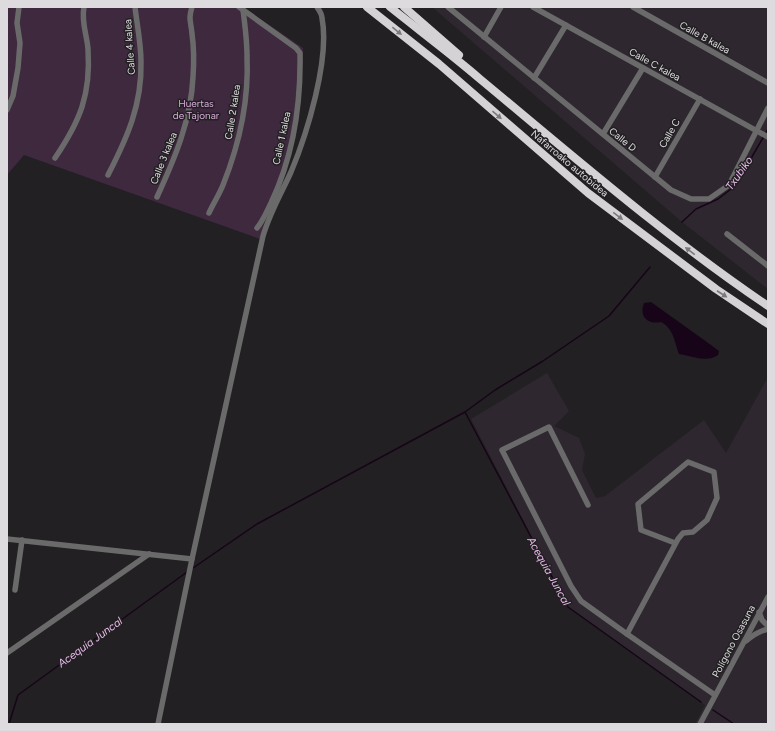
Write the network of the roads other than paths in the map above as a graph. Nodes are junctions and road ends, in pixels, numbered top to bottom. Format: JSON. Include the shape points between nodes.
{"nodes":[{"id":1,"x":19,"y":7,"type":"edge"},
{"id":2,"x":84,"y":7,"type":"edge"},
{"id":3,"x":135,"y":7,"type":"edge"},
{"id":4,"x":192,"y":7,"type":"edge"},
{"id":5,"x":317,"y":7,"type":"edge"},
{"id":6,"x":367,"y":7,"type":"edge"},
{"id":7,"x":390,"y":7,"type":"edge"},
{"id":8,"x":404,"y":7,"type":"edge"},
{"id":9,"x":448,"y":7,"type":"edge"},
{"id":10,"x":501,"y":7,"type":"edge"},
{"id":11,"x":533,"y":7,"type":"edge"},
{"id":12,"x":633,"y":7,"type":"edge"},
{"id":13,"x":241,"y":8,"type":"edge"},
{"id":14,"x":566,"y":25,"type":"junction"},
{"id":15,"x":484,"y":37,"type":"junction"},
{"id":16,"x":643,"y":68,"type":"junction"},
{"id":17,"x":479,"y":78,"type":"junction"},
{"id":18,"x":534,"y":78,"type":"junction"},
{"id":19,"x":768,"y":83,"type":"edge"},
{"id":20,"x":700,"y":99,"type":"junction"},
{"id":21,"x":768,"y":108,"type":"edge"},
{"id":22,"x":7,"y":110,"type":"edge"},
{"id":23,"x":756,"y":130,"type":"junction"},
{"id":24,"x":603,"y":134,"type":"junction"},
{"id":25,"x":768,"y":137,"type":"edge"},
{"id":26,"x":55,"y":158,"type":"dead end"},
{"id":27,"x":108,"y":175,"type":"dead end"},
{"id":28,"x":655,"y":177,"type":"junction"},
{"id":29,"x":157,"y":197,"type":"dead end"},
{"id":30,"x":209,"y":213,"type":"dead end"},
{"id":31,"x":258,"y":228,"type":"dead end"},
{"id":32,"x":727,"y":234,"type":"dead end"},
{"id":33,"x":768,"y":266,"type":"edge"},
{"id":34,"x":768,"y":306,"type":"edge"},
{"id":35,"x":768,"y":324,"type":"edge"},
{"id":36,"x":588,"y":504,"type":"dead end"},
{"id":37,"x":7,"y":538,"type":"edge"},
{"id":38,"x":22,"y":540,"type":"junction"},
{"id":39,"x":675,"y":543,"type":"junction"},
{"id":40,"x":149,"y":554,"type":"junction"},
{"id":41,"x":192,"y":559,"type":"junction"},
{"id":42,"x":15,"y":590,"type":"dead end"},
{"id":43,"x":768,"y":596,"type":"edge"},
{"id":44,"x":760,"y":612,"type":"junction"},
{"id":45,"x":768,"y":627,"type":"edge"},
{"id":46,"x":627,"y":634,"type":"junction"},
{"id":47,"x":743,"y":643,"type":"junction"},
{"id":48,"x":7,"y":653,"type":"edge"},
{"id":49,"x":715,"y":695,"type":"junction"},
{"id":50,"x":158,"y":724,"type":"edge"},
{"id":51,"x":700,"y":724,"type":"edge"}],
"edges":[{"from":1,"to":22,"type":"street","via":[[18,68],[13,96]]},
{"from":2,"to":26,"type":"street","via":[[83,25],[88,42],[89,60],[86,96],[71,133]]},
{"from":3,"to":27,"type":"street","name":"Calle 4 kalea","via":[[141,62],[137,103],[131,128]]},
{"from":4,"to":29,"type":"street","name":"Calle 3 kalea","via":[[188,17],[193,54],[190,106],[182,139]]},
{"from":5,"to":41,"type":"street","via":[[322,16],[324,36],[320,78],[294,163],[270,212],[263,236]]},
{"from":6,"to":35,"type":"highway","name":"Nafarroako autobidea","one_way":true,"via":[[439,64],[588,193],[716,289]]},
{"from":7,"to":17,"type":"highway"},
{"from":8,"to":17,"type":"highway","via":[[461,57]]},
{"from":9,"to":15,"type":"street","name":"Calle D"},
{"from":10,"to":15,"type":"street"},
{"from":11,"to":14,"type":"street","name":"Calle C kalea"},
{"from":12,"to":19,"type":"street","name":"Calle B kalea"},
{"from":13,"to":30,"type":"street","name":"Calle 2 kalea","via":[[247,56],[242,118],[230,166]]},
{"from":13,"to":31,"type":"street","name":"Calle 1 kalea","via":[[300,53],[294,127],[288,153],[278,186]]},
{"from":14,"to":16,"type":"street","name":"Calle C kalea"},
{"from":14,"to":18,"type":"street"},
{"from":15,"to":18,"type":"street","name":"Calle D"},
{"from":16,"to":20,"type":"street","name":"Calle C kalea"},
{"from":16,"to":24,"type":"street"},
{"from":34,"to":17,"type":"highway","name":"Nafarroako autobidea","one_way":true,"via":[[686,248]]},
{"from":18,"to":24,"type":"street","name":"Calle D"},
{"from":20,"to":23,"type":"street","name":"Calle C kalea"},
{"from":20,"to":28,"type":"street","name":"Calle C"},
{"from":21,"to":23,"type":"street","name":"Calle D"},
{"from":23,"to":25,"type":"street","name":"Calle C kalea"},
{"from":23,"to":28,"type":"street","name":"Calle D","via":[[729,185],[709,199],[691,199],[671,190]]},
{"from":24,"to":28,"type":"street","name":"Calle D"},
{"from":32,"to":33,"type":"street"},
{"from":36,"to":46,"type":"street","name":"Polígono Osasuna","via":[[549,427],[502,450],[581,601]]},
{"from":37,"to":38,"type":"street"},
{"from":38,"to":40,"type":"street"},
{"from":38,"to":42,"type":"street"},
{"from":39,"to":39,"type":"street","via":[[641,530],[638,504],[688,462],[714,472],[716,498],[707,520],[693,532],[683,533]]},
{"from":39,"to":46,"type":"street"},
{"from":40,"to":41,"type":"street"},
{"from":40,"to":48,"type":"street"},
{"from":41,"to":50,"type":"street"},
{"from":43,"to":44,"type":"street","name":"Polígono Osasuna"},
{"from":44,"to":45,"type":"street"},
{"from":44,"to":47,"type":"street","name":"Polígono Osasuna"},
{"from":45,"to":47,"type":"street"},
{"from":46,"to":49,"type":"street","name":"Polígono Osasuna"},
{"from":47,"to":49,"type":"street","name":"Polígono Osasuna"},
{"from":49,"to":51,"type":"street","name":"Polígono Osasuna"}]}
